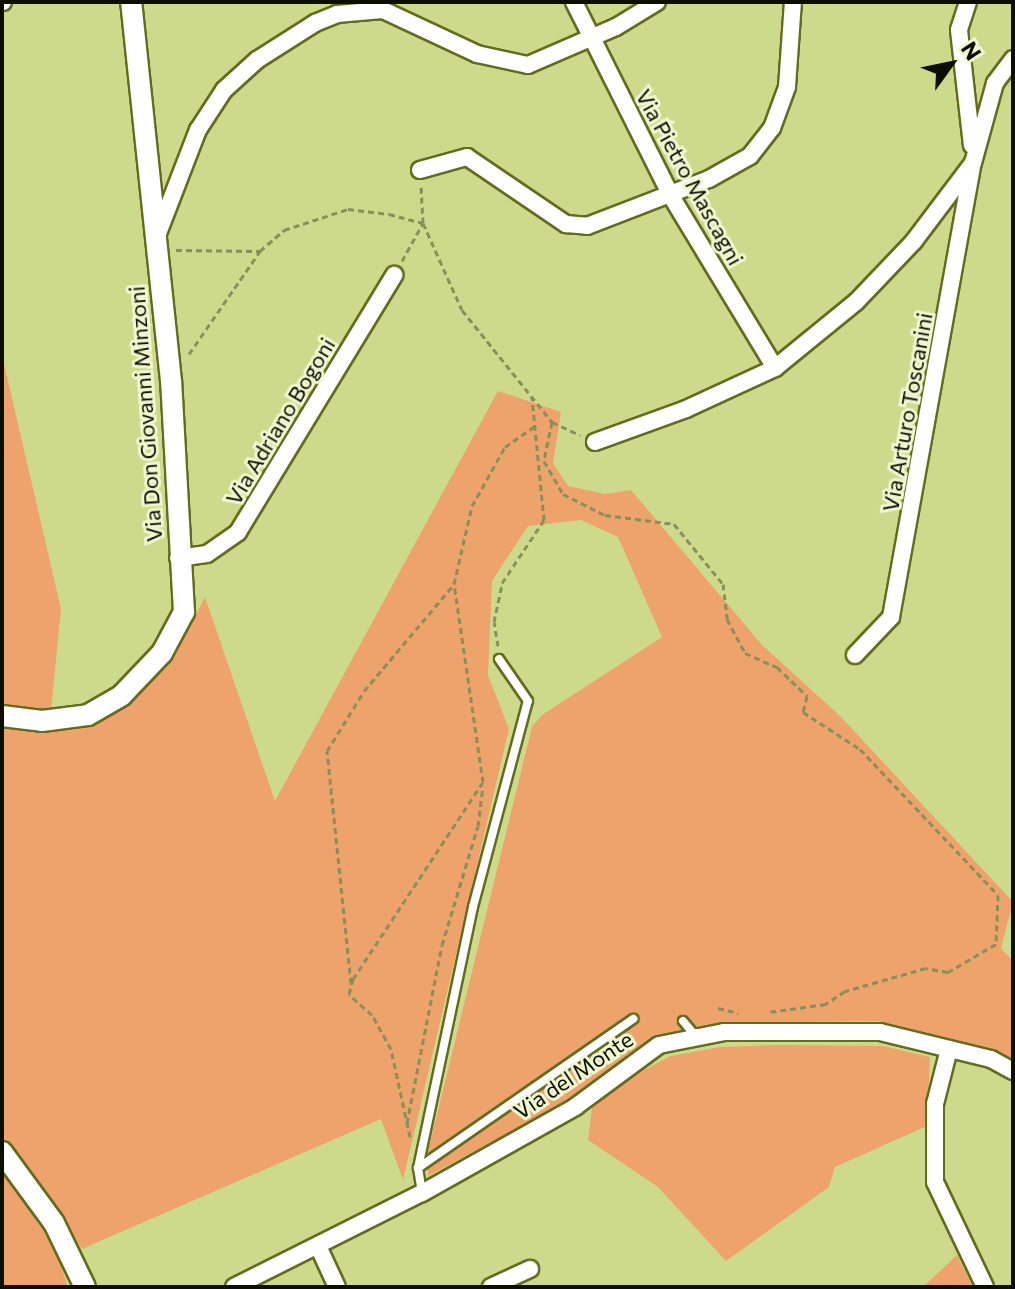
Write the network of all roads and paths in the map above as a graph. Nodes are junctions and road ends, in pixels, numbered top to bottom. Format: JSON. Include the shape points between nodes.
{"nodes":[{"id":1,"x":131,"y":2,"type":"edge"},
{"id":2,"x":574,"y":2,"type":"edge"},
{"id":3,"x":657,"y":2,"type":"edge"},
{"id":4,"x":793,"y":2,"type":"edge"},
{"id":5,"x":968,"y":2,"type":"edge"},
{"id":6,"x":592,"y":39,"type":"junction"},
{"id":7,"x":1013,"y":59,"type":"edge"},
{"id":8,"x":973,"y":163,"type":"junction"},
{"id":9,"x":420,"y":170,"type":"joint"},
{"id":10,"x":671,"y":196,"type":"junction"},
{"id":11,"x":156,"y":243,"type":"junction"},
{"id":12,"x":260,"y":251,"type":"dead end"},
{"id":13,"x":394,"y":275,"type":"joint"},
{"id":14,"x":209,"y":322,"type":"dead end"},
{"id":15,"x":775,"y":368,"type":"junction"},
{"id":16,"x":171,"y":381,"type":"junction"},
{"id":17,"x":532,"y":397,"type":"dead end"},
{"id":18,"x":535,"y":426,"type":"junction"},
{"id":19,"x":595,"y":442,"type":"joint"},
{"id":20,"x":178,"y":558,"type":"junction"},
{"id":21,"x":454,"y":584,"type":"junction"},
{"id":22,"x":855,"y":655,"type":"dead end"},
{"id":23,"x":499,"y":659,"type":"joint"},
{"id":24,"x":2,"y":716,"type":"edge"},
{"id":25,"x":483,"y":782,"type":"junction"},
{"id":26,"x":351,"y":985,"type":"junction"},
{"id":27,"x":718,"y":1008,"type":"dead end"},
{"id":28,"x":764,"y":1013,"type":"dead end"},
{"id":29,"x":749,"y":1015,"type":"dead end"},
{"id":30,"x":633,"y":1019,"type":"dead end"},
{"id":31,"x":683,"y":1021,"type":"dead end"},
{"id":32,"x":724,"y":1032,"type":"junction"},
{"id":33,"x":949,"y":1049,"type":"junction"},
{"id":34,"x":1013,"y":1071,"type":"edge"},
{"id":35,"x":406,"y":1125,"type":"junction"},
{"id":36,"x":2,"y":1152,"type":"edge"},
{"id":37,"x":418,"y":1168,"type":"junction"},
{"id":38,"x":422,"y":1193,"type":"junction"},
{"id":39,"x":318,"y":1246,"type":"junction"},
{"id":40,"x":530,"y":1269,"type":"dead end"},
{"id":41,"x":85,"y":1287,"type":"edge"},
{"id":42,"x":234,"y":1287,"type":"edge"},
{"id":43,"x":337,"y":1287,"type":"edge"},
{"id":44,"x":491,"y":1287,"type":"edge"},
{"id":45,"x":985,"y":1287,"type":"edge"}],
"edges":[{"from":1,"to":11,"type":"street","name":"Via Don Giovanni Minzoni"},
{"from":2,"to":6,"type":"street","name":"Via Pietro Mascagni"},
{"from":3,"to":6,"type":"street"},
{"from":4,"to":10,"type":"street","via":[[787,87],[772,128],[750,156]]},
{"from":5,"to":8,"type":"street","via":[[959,30]]},
{"from":6,"to":10,"type":"street","name":"Via Pietro Mascagni"},
{"from":6,"to":11,"type":"street","via":[[528,65],[477,54],[383,10],[349,12],[315,23],[257,60],[210,109]]},
{"from":7,"to":8,"type":"street","via":[[995,83]]},
{"from":8,"to":15,"type":"street","via":[[914,241],[856,302]]},
{"from":8,"to":22,"type":"street","name":"Via Arturo Toscanini","via":[[891,617]]},
{"from":9,"to":10,"type":"street","via":[[467,157],[566,224],[587,226]]},
{"from":9,"to":13,"type":"path","via":[[423,223]]},
{"from":10,"to":15,"type":"street","name":"Via Pietro Mascagni"},
{"from":11,"to":12,"type":"path","via":[[219,254]]},
{"from":11,"to":16,"type":"street","name":"Via Don Giovanni Minzoni"},
{"from":13,"to":20,"type":"street","name":"Via Adriano Bogoni","via":[[238,532],[207,554]]},
{"from":14,"to":16,"type":"path"},
{"from":15,"to":19,"type":"street"},
{"from":16,"to":20,"type":"street","name":"Via Don Giovanni Minzoni"},
{"from":17,"to":18,"type":"path"},
{"from":18,"to":21,"type":"path","via":[[505,447],[472,506]]},
{"from":18,"to":23,"type":"path","via":[[544,520],[502,583],[494,622]]},
{"from":19,"to":28,"type":"path","via":[[552,422],[544,461],[563,494],[605,515],[674,524],[723,584],[727,619],[745,653],[777,667],[807,696],[803,712],[860,749],[998,895],[996,944],[948,972],[926,968],[845,991],[826,1004]]},
{"from":20,"to":24,"type":"street","name":"Via Don Giovanni Minzoni","via":[[184,612],[162,653],[122,695],[88,715]]},
{"from":21,"to":25,"type":"path"},
{"from":21,"to":26,"type":"path","via":[[364,691],[327,751]]},
{"from":23,"to":37,"type":"lane","via":[[528,701],[473,907]]},
{"from":25,"to":26,"type":"path"},
{"from":25,"to":35,"type":"path","via":[[478,826],[442,945]]},
{"from":26,"to":35,"type":"path","via":[[349,994],[372,1015],[391,1049]]},
{"from":27,"to":29,"type":"path"},
{"from":30,"to":37,"type":"lane"},
{"from":31,"to":32,"type":"lane","via":[[693,1033]]},
{"from":32,"to":33,"type":"street","name":"Via del Monte","via":[[880,1032]]},
{"from":32,"to":38,"type":"street","name":"Via del Monte","via":[[659,1045],[575,1107]]},
{"from":33,"to":34,"type":"street","name":"Via del Monte","via":[[991,1059]]},
{"from":33,"to":45,"type":"street","via":[[935,1104],[935,1182]]},
{"from":35,"to":37,"type":"path"},
{"from":36,"to":41,"type":"street","via":[[54,1223]]},
{"from":37,"to":38,"type":"lane"},
{"from":38,"to":39,"type":"street","name":"Via del Monte"},
{"from":39,"to":42,"type":"street","name":"Via del Monte"},
{"from":39,"to":43,"type":"street"},
{"from":40,"to":44,"type":"street"}]}
